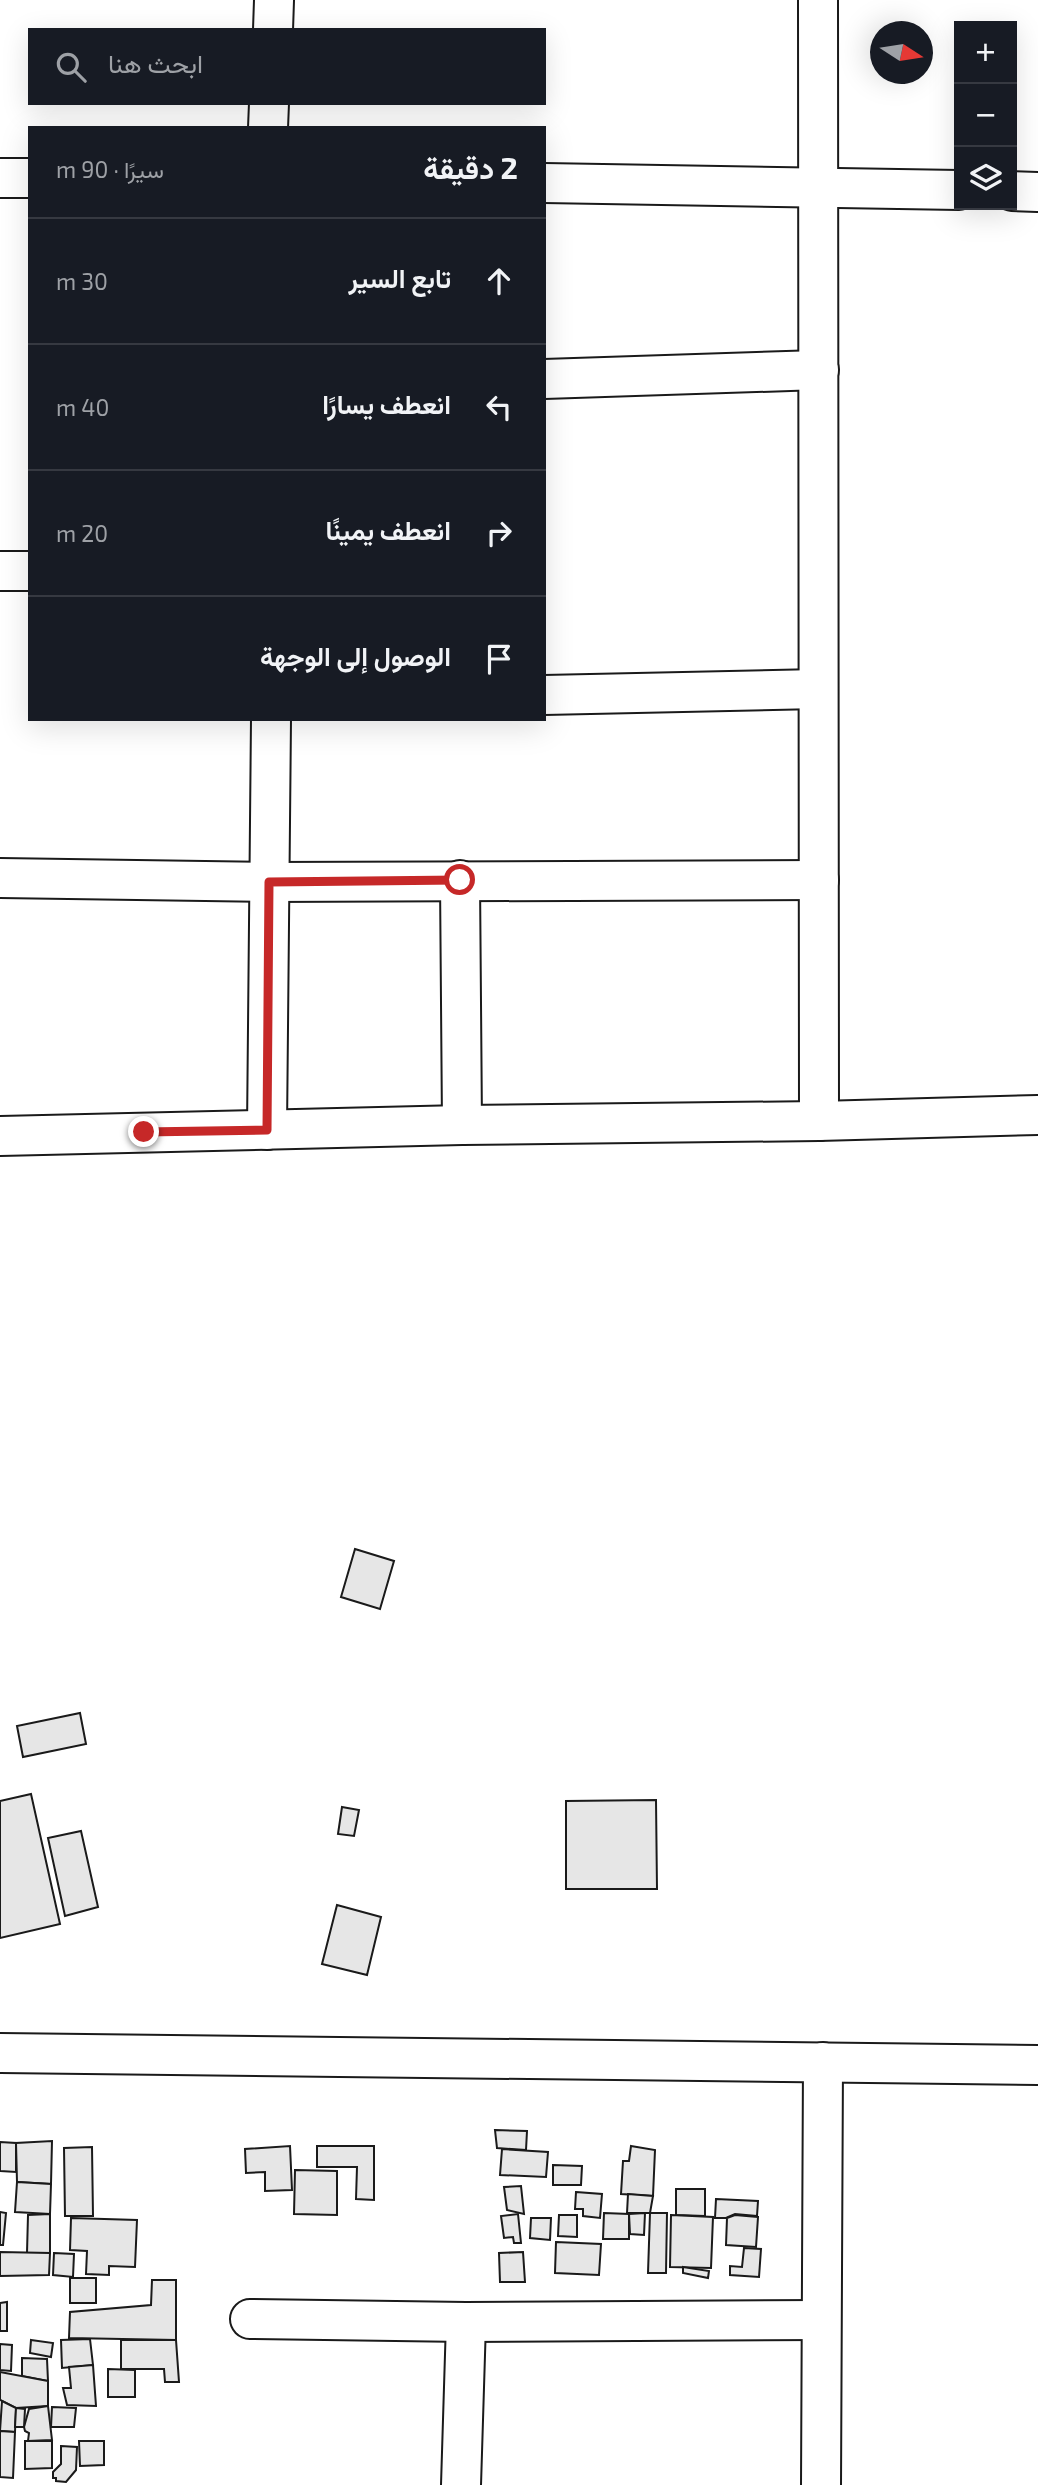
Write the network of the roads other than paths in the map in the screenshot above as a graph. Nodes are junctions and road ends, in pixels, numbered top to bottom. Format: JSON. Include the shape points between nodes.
{"nodes":[{"id":1,"x":274,"y":0,"type":"edge"},
{"id":2,"x":818,"y":0,"type":"edge"},
{"id":3,"x":273,"y":28,"type":"edge"},
{"id":4,"x":269,"y":105,"type":"edge"},
{"id":5,"x":268,"y":126,"type":"edge"},
{"id":6,"x":0,"y":178,"type":"edge"},
{"id":7,"x":28,"y":178,"type":"edge"},
{"id":8,"x":546,"y":183,"type":"edge"},
{"id":9,"x":818,"y":187,"type":"junction"},
{"id":10,"x":954,"y":190,"type":"edge"},
{"id":11,"x":1017,"y":191,"type":"edge"},
{"id":12,"x":1038,"y":192,"type":"edge"},
{"id":13,"x":819,"y":370,"type":"junction"},
{"id":14,"x":546,"y":379,"type":"edge"},
{"id":15,"x":0,"y":571,"type":"edge"},
{"id":16,"x":28,"y":571,"type":"edge"},
{"id":17,"x":818,"y":689,"type":"junction"},
{"id":18,"x":546,"y":695,"type":"edge"},
{"id":19,"x":271,"y":721,"type":"edge"},
{"id":20,"x":0,"y":878,"type":"edge"},
{"id":21,"x":460,"y":880,"type":"junction"},
{"id":22,"x":819,"y":880,"type":"junction"},
{"id":23,"x":269,"y":882,"type":"junction"},
{"id":24,"x":1038,"y":1115,"type":"edge"},
{"id":25,"x":819,"y":1121,"type":"junction"},
{"id":26,"x":463,"y":1125,"type":"junction"},
{"id":27,"x":267,"y":1130,"type":"junction"},
{"id":28,"x":0,"y":1136,"type":"edge"},
{"id":29,"x":0,"y":2053,"type":"edge"},
{"id":30,"x":822,"y":2062,"type":"junction"},
{"id":31,"x":1038,"y":2065,"type":"edge"},
{"id":32,"x":250,"y":2319,"type":"dead end"},
{"id":33,"x":821,"y":2320,"type":"junction"},
{"id":34,"x":466,"y":2322,"type":"junction"},
{"id":35,"x":461,"y":2485,"type":"edge"},
{"id":36,"x":821,"y":2485,"type":"edge"}],
"edges":[{"from":1,"to":3,"type":"street"},
{"from":2,"to":9,"type":"street"},
{"from":4,"to":5,"type":"street"},
{"from":6,"to":7,"type":"street"},
{"from":8,"to":9,"type":"street"},
{"from":9,"to":10,"type":"street"},
{"from":9,"to":13,"type":"street"},
{"from":11,"to":12,"type":"street"},
{"from":13,"to":14,"type":"street"},
{"from":13,"to":17,"type":"street"},
{"from":15,"to":16,"type":"street"},
{"from":17,"to":18,"type":"street"},
{"from":17,"to":22,"type":"street"},
{"from":19,"to":23,"type":"street"},
{"from":20,"to":23,"type":"street"},
{"from":21,"to":22,"type":"street"},
{"from":21,"to":23,"type":"street"},
{"from":21,"to":26,"type":"street"},
{"from":22,"to":25,"type":"street"},
{"from":23,"to":27,"type":"street"},
{"from":24,"to":25,"type":"street"},
{"from":25,"to":26,"type":"street"},
{"from":26,"to":27,"type":"street"},
{"from":27,"to":28,"type":"street"},
{"from":29,"to":30,"type":"street"},
{"from":30,"to":31,"type":"street"},
{"from":30,"to":33,"type":"street"},
{"from":32,"to":34,"type":"street"},
{"from":33,"to":34,"type":"street"},
{"from":33,"to":36,"type":"street"},
{"from":34,"to":35,"type":"street"}]}
